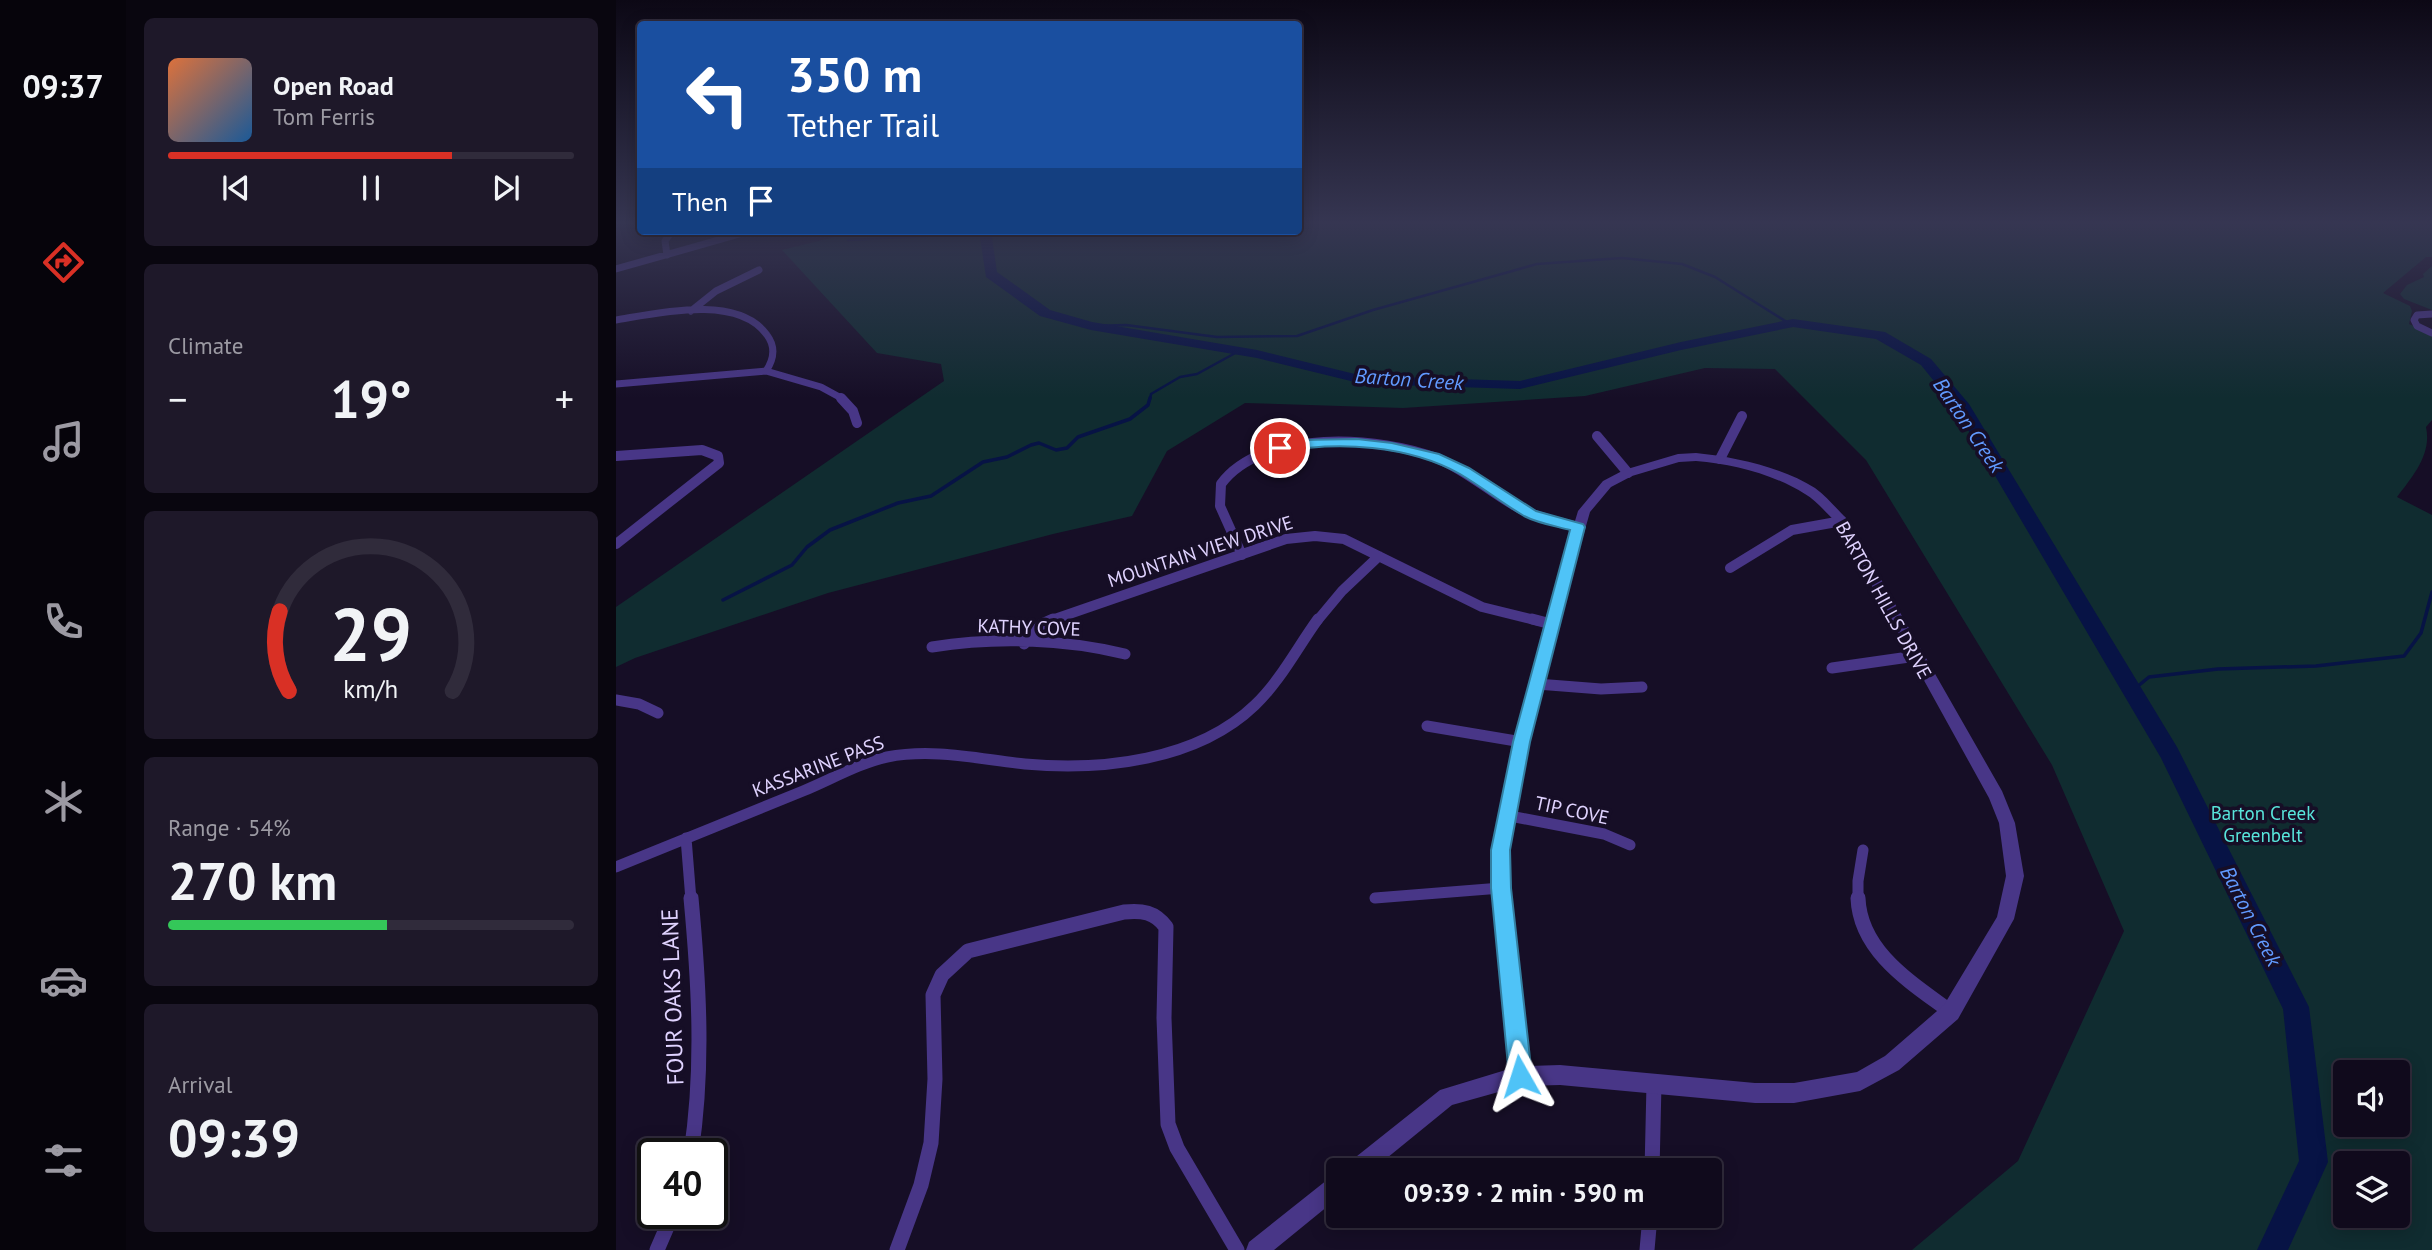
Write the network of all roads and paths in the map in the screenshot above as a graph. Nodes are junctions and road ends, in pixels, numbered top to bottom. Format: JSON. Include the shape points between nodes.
{"nodes":[{"id":1,"x":737,"y":280,"type":"edge"},
{"id":2,"x":691,"y":311,"type":"junction"},
{"id":3,"x":2432,"y":314,"type":"edge"},
{"id":4,"x":616,"y":320,"type":"edge"},
{"id":5,"x":2432,"y":333,"type":"edge"},
{"id":6,"x":766,"y":371,"type":"junction"},
{"id":7,"x":616,"y":384,"type":"edge"},
{"id":8,"x":1742,"y":416,"type":"dead end"},
{"id":9,"x":856,"y":423,"type":"dead end"},
{"id":10,"x":1597,"y":436,"type":"dead end"},
{"id":11,"x":616,"y":456,"type":"edge"},
{"id":12,"x":1720,"y":459,"type":"junction"},
{"id":13,"x":1628,"y":473,"type":"junction"},
{"id":14,"x":1842,"y":521,"type":"junction"},
{"id":15,"x":1578,"y":527,"type":"junction"},
{"id":16,"x":616,"y":544,"type":"edge"},
{"id":17,"x":1242,"y":555,"type":"junction"},
{"id":18,"x":1379,"y":556,"type":"junction"},
{"id":19,"x":1730,"y":568,"type":"dead end"},
{"id":20,"x":1551,"y":624,"type":"junction"},
{"id":21,"x":1024,"y":644,"type":"junction"},
{"id":22,"x":932,"y":647,"type":"dead end"},
{"id":23,"x":1125,"y":654,"type":"dead end"},
{"id":24,"x":1916,"y":656,"type":"junction"},
{"id":25,"x":1832,"y":668,"type":"dead end"},
{"id":26,"x":1536,"y":684,"type":"junction"},
{"id":27,"x":1642,"y":687,"type":"dead end"},
{"id":28,"x":616,"y":701,"type":"edge"},
{"id":29,"x":658,"y":713,"type":"dead end"},
{"id":30,"x":1427,"y":726,"type":"dead end"},
{"id":31,"x":1522,"y":742,"type":"junction"},
{"id":32,"x":1505,"y":815,"type":"junction"},
{"id":33,"x":686,"y":838,"type":"junction"},
{"id":34,"x":1630,"y":845,"type":"dead end"},
{"id":35,"x":1863,"y":850,"type":"dead end"},
{"id":36,"x":616,"y":867,"type":"edge"},
{"id":37,"x":1501,"y":888,"type":"junction"},
{"id":38,"x":1375,"y":898,"type":"dead end"},
{"id":39,"x":1951,"y":1012,"type":"junction"},
{"id":40,"x":1520,"y":1076,"type":"junction"},
{"id":41,"x":1654,"y":1084,"type":"junction"},
{"id":42,"x":693,"y":1138,"type":"edge"},
{"id":43,"x":1370,"y":1158,"type":"edge"},
{"id":44,"x":1652,"y":1158,"type":"edge"},
{"id":45,"x":1326,"y":1194,"type":"edge"},
{"id":46,"x":1649,"y":1228,"type":"edge"},
{"id":47,"x":666,"y":1229,"type":"edge"},
{"id":48,"x":657,"y":1250,"type":"edge"},
{"id":49,"x":897,"y":1250,"type":"edge"},
{"id":50,"x":1237,"y":1250,"type":"edge"},
{"id":51,"x":1257,"y":1250,"type":"edge"},
{"id":52,"x":1647,"y":1250,"type":"edge"}],
"edges":[{"from":1,"to":2,"type":"street","via":[[716,290]]},
{"from":2,"to":4,"type":"street"},
{"from":2,"to":6,"type":"street","via":[[732,313],[760,323],[773,347],[772,363]]},
{"from":3,"to":5,"type":"street","via":[[2417,315],[2414,320]]},
{"from":6,"to":7,"type":"street"},
{"from":6,"to":9,"type":"street","via":[[835,394],[856,415]]},
{"from":8,"to":12,"type":"street"},
{"from":10,"to":13,"type":"street"},
{"from":11,"to":16,"type":"street","via":[[702,450],[718,456],[719,463]]},
{"from":12,"to":13,"type":"street","name":"BARTON HILLS DRIVE","via":[[1678,458]]},
{"from":12,"to":14,"type":"street","name":"BARTON HILLS DRIVE","via":[[1768,472],[1812,492]]},
{"from":13,"to":15,"type":"street","name":"BARTON HILLS DRIVE","via":[[1594,496]]},
{"from":14,"to":19,"type":"street","via":[[1792,530]]},
{"from":14,"to":24,"type":"street","name":"BARTON HILLS DRIVE"},
{"from":15,"to":17,"type":"street","via":[[1531,514],[1434,457],[1369,444],[1301,444],[1258,456],[1224,480],[1220,503]]},
{"from":15,"to":20,"type":"street","name":"BARTON HILLS DRIVE"},
{"from":17,"to":18,"type":"street","name":"MOUNTAIN VIEW DRIVE","via":[[1286,539],[1326,535]]},
{"from":17,"to":21,"type":"street","name":"MOUNTAIN VIEW DRIVE","via":[[1073,611],[1042,624]]},
{"from":18,"to":20,"type":"street","name":"MOUNTAIN VIEW DRIVE","via":[[1482,607]]},
{"from":18,"to":33,"type":"street","name":"KASSARINE PASS","via":[[1331,601],[1266,693],[1224,730],[1156,754],[1101,764],[1026,764],[939,751],[913,752],[884,758]]},
{"from":20,"to":26,"type":"street","name":"BARTON HILLS DRIVE"},
{"from":21,"to":22,"type":"street","name":"KATHY COVE","via":[[953,642]]},
{"from":21,"to":23,"type":"street","name":"KATHY COVE","via":[[1106,648]]},
{"from":24,"to":25,"type":"street"},
{"from":24,"to":39,"type":"street","name":"BARTON HILLS DRIVE","via":[[1996,796],[2007,823],[2015,876],[2004,919]]},
{"from":26,"to":27,"type":"street"},
{"from":26,"to":31,"type":"street","name":"BARTON HILLS DRIVE"},
{"from":28,"to":29,"type":"street"},
{"from":30,"to":31,"type":"street"},
{"from":31,"to":32,"type":"street","name":"BARTON HILLS DRIVE"},
{"from":32,"to":34,"type":"street","name":"TIP COVE","via":[[1604,834]]},
{"from":32,"to":37,"type":"street","name":"BARTON HILLS DRIVE"},
{"from":33,"to":36,"type":"street","name":"KASSARINE PASS"},
{"from":33,"to":42,"type":"street","name":"FOUR OAKS LANE","via":[[699,1003]]},
{"from":35,"to":39,"type":"street","via":[[1856,880],[1871,944],[1889,965]]},
{"from":37,"to":38,"type":"street"},
{"from":37,"to":40,"type":"street","name":"BARTON HILLS DRIVE"},
{"from":39,"to":41,"type":"street","name":"BARTON HILLS DRIVE","via":[[1892,1063],[1860,1081],[1794,1093]]},
{"from":40,"to":41,"type":"street","name":"BARTON HILLS DRIVE"},
{"from":40,"to":43,"type":"street","name":"BARTON HILLS DRIVE","via":[[1447,1097]]},
{"from":41,"to":44,"type":"street"},
{"from":45,"to":51,"type":"street"},
{"from":46,"to":52,"type":"street"},
{"from":47,"to":48,"type":"street"},
{"from":49,"to":50,"type":"street","via":[[927,1162],[933,1118],[936,979],[968,951],[1147,910],[1166,927],[1168,1124],[1177,1148]]}]}
